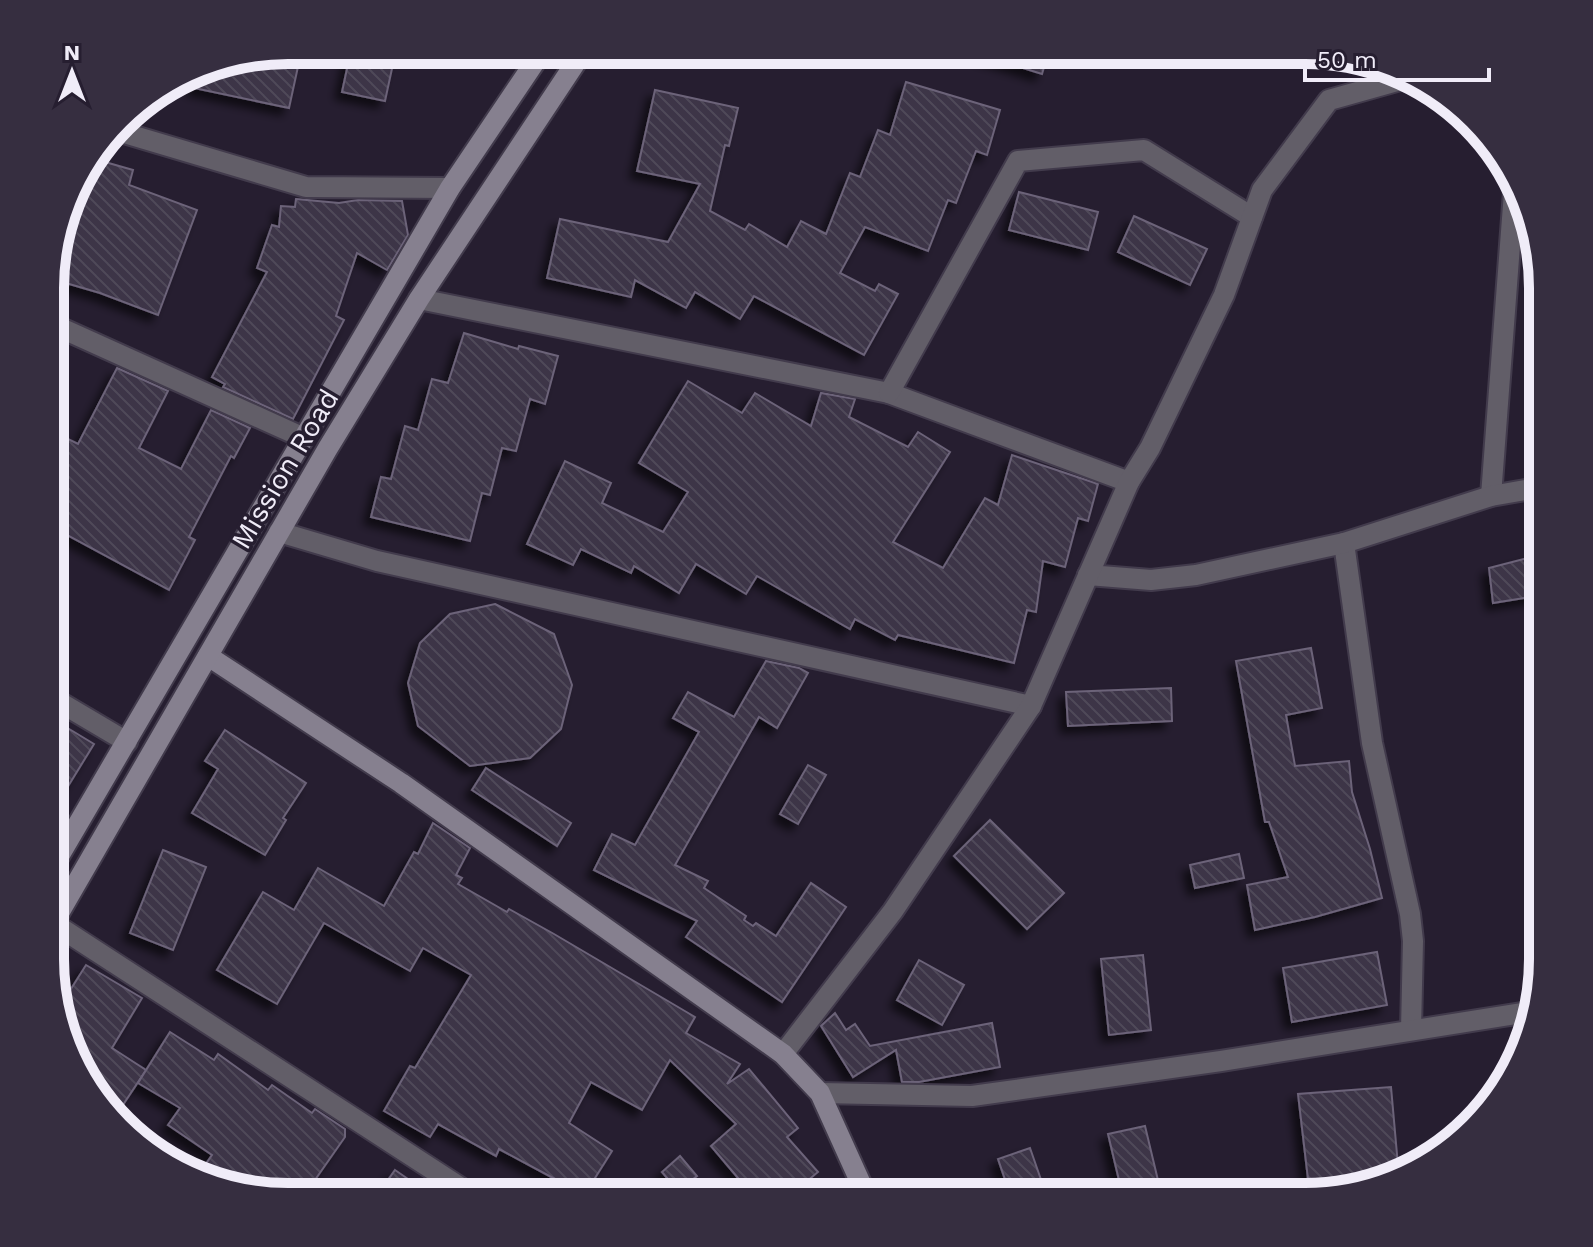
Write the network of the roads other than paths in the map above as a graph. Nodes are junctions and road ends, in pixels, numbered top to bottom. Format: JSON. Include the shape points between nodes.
{"nodes":[{"id":1,"x":534,"y":64,"type":"edge"},
{"id":2,"x":575,"y":64,"type":"edge"},
{"id":3,"x":1393,"y":82,"type":"edge"},
{"id":4,"x":126,"y":134,"type":"edge"},
{"id":5,"x":450,"y":188,"type":"junction"},
{"id":6,"x":1513,"y":205,"type":"edge"},
{"id":7,"x":1252,"y":217,"type":"junction"},
{"id":8,"x":419,"y":299,"type":"junction"},
{"id":9,"x":64,"y":329,"type":"edge"},
{"id":10,"x":889,"y":393,"type":"junction"},
{"id":11,"x":302,"y":437,"type":"junction"},
{"id":12,"x":1129,"y":482,"type":"junction"},
{"id":13,"x":1529,"y":489,"type":"edge"},
{"id":14,"x":1491,"y":496,"type":"junction"},
{"id":15,"x":279,"y":532,"type":"junction"},
{"id":16,"x":1344,"y":543,"type":"junction"},
{"id":17,"x":1088,"y":575,"type":"junction"},
{"id":18,"x":208,"y":656,"type":"junction"},
{"id":19,"x":64,"y":705,"type":"edge"},
{"id":20,"x":1031,"y":706,"type":"junction"},
{"id":21,"x":127,"y":742,"type":"junction"},
{"id":22,"x":64,"y":848,"type":"edge"},
{"id":23,"x":64,"y":904,"type":"edge"},
{"id":24,"x":64,"y":933,"type":"edge"},
{"id":25,"x":1522,"y":1013,"type":"edge"},
{"id":26,"x":1411,"y":1030,"type":"junction"},
{"id":27,"x":783,"y":1054,"type":"junction"},
{"id":28,"x":820,"y":1093,"type":"junction"},
{"id":29,"x":453,"y":1183,"type":"edge"},
{"id":30,"x":861,"y":1183,"type":"edge"}],
"edges":[{"from":1,"to":5,"type":"street","name":"Mission Road"},
{"from":2,"to":8,"type":"street","name":"Mission Road"},
{"from":3,"to":7,"type":"street","via":[[1329,100],[1262,190]]},
{"from":4,"to":5,"type":"street","via":[[306,187]]},
{"from":5,"to":11,"type":"street","name":"Mission Road"},
{"from":6,"to":14,"type":"street"},
{"from":7,"to":10,"type":"street","via":[[1144,150],[1018,161]]},
{"from":7,"to":12,"type":"street","via":[[1224,295]]},
{"from":8,"to":10,"type":"street"},
{"from":8,"to":15,"type":"street","name":"Mission Road"},
{"from":9,"to":11,"type":"street"},
{"from":10,"to":12,"type":"street"},
{"from":11,"to":21,"type":"street","name":"Mission Road"},
{"from":12,"to":17,"type":"street"},
{"from":13,"to":14,"type":"street"},
{"from":14,"to":16,"type":"street"},
{"from":15,"to":18,"type":"street","name":"Mission Road"},
{"from":15,"to":20,"type":"street","via":[[377,561]]},
{"from":16,"to":17,"type":"street","via":[[1196,575],[1151,580]]},
{"from":16,"to":26,"type":"street","via":[[1372,743],[1410,914]]},
{"from":17,"to":20,"type":"street"},
{"from":18,"to":23,"type":"street","name":"Mission Road"},
{"from":18,"to":27,"type":"street","via":[[401,783]]},
{"from":19,"to":21,"type":"street"},
{"from":20,"to":27,"type":"street","via":[[893,911]]},
{"from":21,"to":22,"type":"street","name":"Mission Road"},
{"from":24,"to":29,"type":"street"},
{"from":25,"to":26,"type":"street"},
{"from":26,"to":28,"type":"street","via":[[972,1096]]},
{"from":27,"to":28,"type":"street"},
{"from":28,"to":30,"type":"street"}]}
